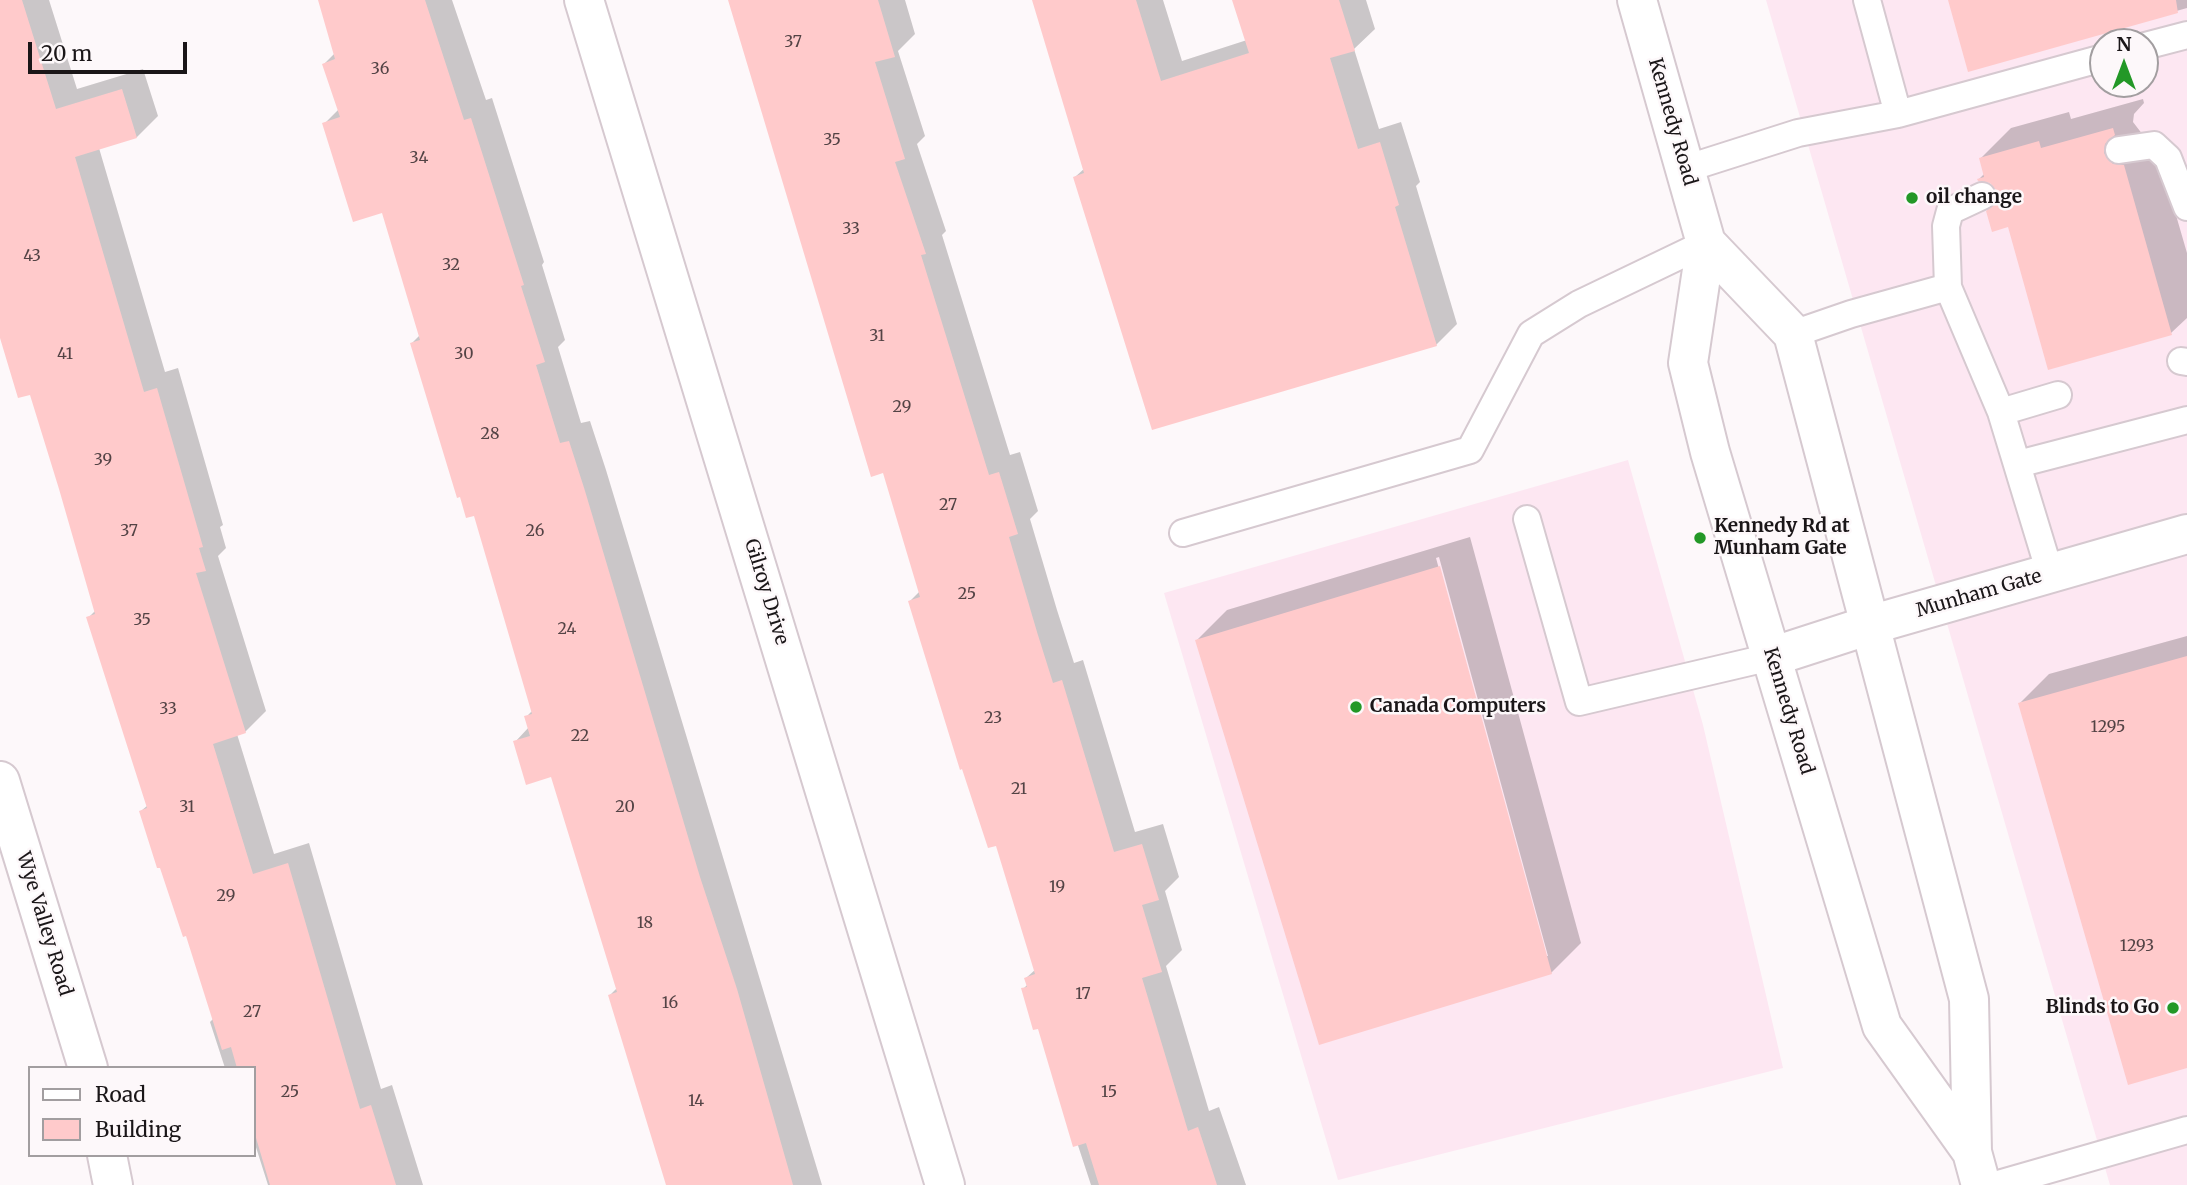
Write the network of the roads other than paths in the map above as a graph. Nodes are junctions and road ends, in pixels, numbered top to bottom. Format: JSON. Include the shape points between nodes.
{"nodes":[{"id":1,"x":584,"y":0,"type":"edge"},
{"id":2,"x":1637,"y":0,"type":"edge"},
{"id":3,"x":1867,"y":0,"type":"edge"},
{"id":4,"x":2187,"y":35,"type":"edge"},
{"id":5,"x":2159,"y":42,"type":"edge"},
{"id":6,"x":2089,"y":62,"type":"edge"},
{"id":7,"x":1898,"y":114,"type":"junction"},
{"id":8,"x":2119,"y":150,"type":"dead end"},
{"id":9,"x":1685,"y":169,"type":"junction"},
{"id":10,"x":1982,"y":196,"type":"dead end"},
{"id":11,"x":2187,"y":208,"type":"edge"},
{"id":12,"x":1706,"y":243,"type":"junction"},
{"id":13,"x":1948,"y":287,"type":"junction"},
{"id":14,"x":1793,"y":334,"type":"junction"},
{"id":15,"x":2058,"y":395,"type":"dead end"},
{"id":16,"x":2001,"y":412,"type":"junction"},
{"id":17,"x":2187,"y":420,"type":"edge"},
{"id":18,"x":2018,"y":464,"type":"junction"},
{"id":19,"x":1527,"y":519,"type":"dead end"},
{"id":20,"x":1183,"y":533,"type":"dead end"},
{"id":21,"x":2187,"y":534,"type":"edge"},
{"id":22,"x":2050,"y":573,"type":"junction"},
{"id":23,"x":1870,"y":625,"type":"junction"},
{"id":24,"x":1771,"y":657,"type":"junction"},
{"id":25,"x":0,"y":781,"type":"edge"},
{"id":26,"x":87,"y":1066,"type":"edge"},
{"id":27,"x":2187,"y":1130,"type":"edge"},
{"id":28,"x":107,"y":1157,"type":"edge"},
{"id":29,"x":1976,"y":1169,"type":"edge"},
{"id":30,"x":113,"y":1185,"type":"edge"},
{"id":31,"x":945,"y":1185,"type":"edge"},
{"id":32,"x":1994,"y":1185,"type":"edge"}],
"edges":[{"from":1,"to":31,"type":"main road","name":"Gilroy Drive"},
{"from":2,"to":9,"type":"main road","name":"Kennedy Road"},
{"from":3,"to":7,"type":"lane"},
{"from":4,"to":5,"type":"lane"},
{"from":6,"to":7,"type":"lane"},
{"from":7,"to":9,"type":"lane","via":[[1798,133]]},
{"from":8,"to":11,"type":"lane","via":[[2154,145],[2168,158]]},
{"from":9,"to":12,"type":"main road","name":"Kennedy Road"},
{"from":10,"to":13,"type":"lane","via":[[1951,211],[1946,226]]},
{"from":12,"to":14,"type":"main road","name":"Kennedy Road"},
{"from":12,"to":20,"type":"lane","via":[[1579,304],[1531,334],[1470,450]]},
{"from":12,"to":24,"type":"main road","name":"Kennedy Road","via":[[1688,363]]},
{"from":13,"to":14,"type":"lane"},
{"from":13,"to":16,"type":"lane"},
{"from":14,"to":23,"type":"main road","name":"Kennedy Road"},
{"from":15,"to":16,"type":"lane"},
{"from":16,"to":18,"type":"lane"},
{"from":17,"to":18,"type":"lane"},
{"from":18,"to":22,"type":"lane"},
{"from":19,"to":24,"type":"lane","via":[[1579,702]]},
{"from":21,"to":22,"type":"main road","name":"Munham Gate"},
{"from":22,"to":23,"type":"main road","name":"Munham Gate"},
{"from":23,"to":24,"type":"main road","name":"Munham Gate"},
{"from":23,"to":29,"type":"main road","name":"Kennedy Road","via":[[1969,999]]},
{"from":24,"to":29,"type":"main road","name":"Kennedy Road","via":[[1882,1026]]},
{"from":25,"to":26,"type":"main road","name":"Wye Valley Road"},
{"from":27,"to":32,"type":"lane"},
{"from":28,"to":30,"type":"main road"}]}
